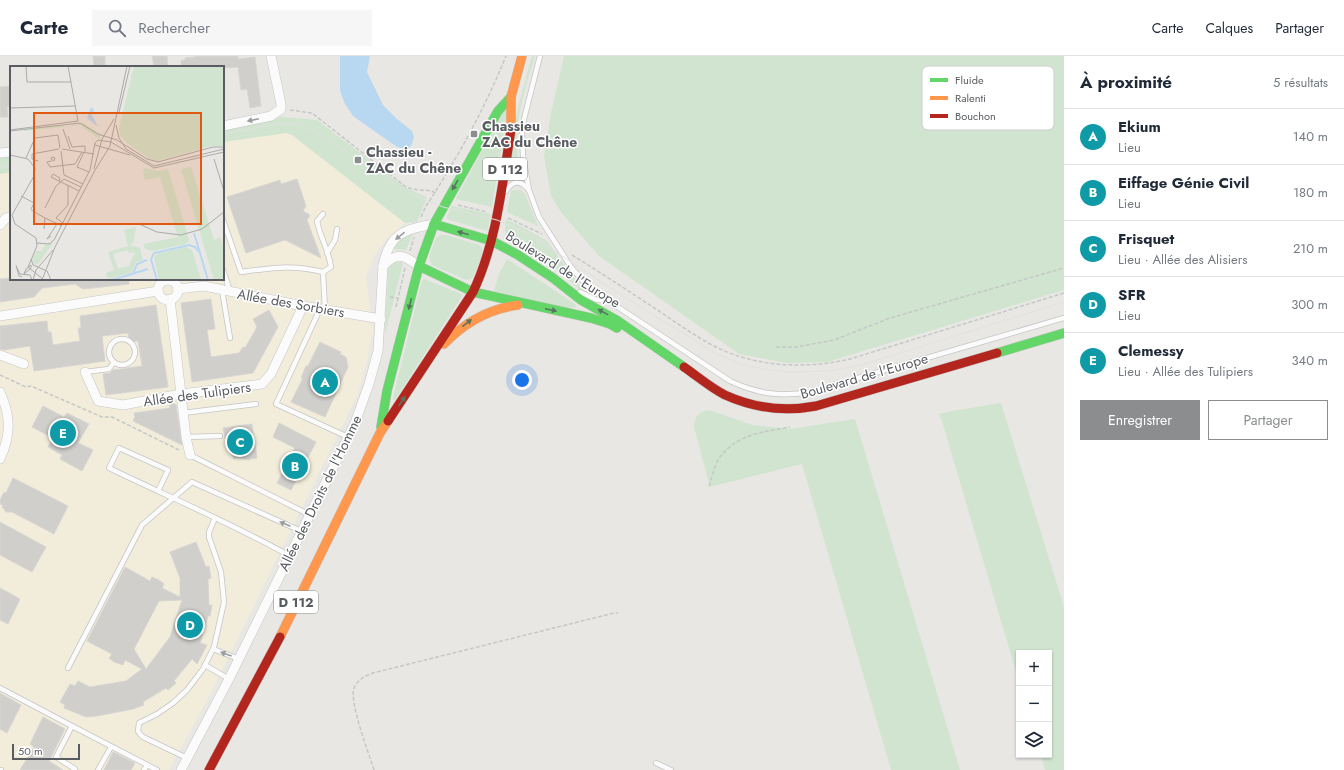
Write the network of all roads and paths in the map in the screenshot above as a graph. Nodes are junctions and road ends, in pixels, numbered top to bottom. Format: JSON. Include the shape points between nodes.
{"nodes":[{"id":1,"x":271,"y":56,"type":"edge"},
{"id":2,"x":506,"y":56,"type":"edge"},
{"id":3,"x":522,"y":56,"type":"edge"},
{"id":4,"x":540,"y":56,"type":"edge"},
{"id":5,"x":511,"y":97,"type":"junction"},
{"id":6,"x":281,"y":109,"type":"junction"},
{"id":7,"x":224,"y":126,"type":"edge"},
{"id":8,"x":10,"y":152,"type":"edge"},
{"id":9,"x":0,"y":153,"type":"edge"},
{"id":10,"x":529,"y":190,"type":"junction"},
{"id":11,"x":435,"y":192,"type":"junction"},
{"id":12,"x":446,"y":200,"type":"junction"},
{"id":13,"x":500,"y":201,"type":"junction"},
{"id":14,"x":323,"y":214,"type":"dead end"},
{"id":15,"x":498,"y":214,"type":"junction"},
{"id":16,"x":10,"y":217,"type":"edge"},
{"id":17,"x":224,"y":223,"type":"edge"},
{"id":18,"x":434,"y":224,"type":"junction"},
{"id":19,"x":0,"y":225,"type":"edge"},
{"id":20,"x":337,"y":229,"type":"dead end"},
{"id":21,"x":552,"y":237,"type":"junction"},
{"id":22,"x":492,"y":241,"type":"junction"},
{"id":23,"x":327,"y":253,"type":"junction"},
{"id":24,"x":572,"y":255,"type":"dead end"},
{"id":25,"x":383,"y":266,"type":"junction"},
{"id":26,"x":419,"y":266,"type":"junction"},
{"id":27,"x":1064,"y":268,"type":"edge"},
{"id":28,"x":323,"y":272,"type":"junction"},
{"id":29,"x":224,"y":277,"type":"edge"},
{"id":30,"x":553,"y":278,"type":"junction"},
{"id":31,"x":164,"y":280,"type":"edge"},
{"id":32,"x":172,"y":280,"type":"edge"},
{"id":33,"x":178,"y":289,"type":"junction"},
{"id":34,"x":158,"y":291,"type":"junction"},
{"id":35,"x":226,"y":291,"type":"junction"},
{"id":36,"x":472,"y":292,"type":"junction"},
{"id":37,"x":1064,"y":293,"type":"edge"},
{"id":38,"x":170,"y":299,"type":"junction"},
{"id":39,"x":607,"y":300,"type":"junction"},
{"id":40,"x":524,"y":304,"type":"junction"},
{"id":41,"x":303,"y":306,"type":"junction"},
{"id":42,"x":322,"y":309,"type":"junction"},
{"id":43,"x":0,"y":316,"type":"edge"},
{"id":44,"x":1064,"y":318,"type":"edge"},
{"id":45,"x":381,"y":319,"type":"junction"},
{"id":46,"x":1064,"y":333,"type":"edge"},
{"id":47,"x":230,"y":338,"type":"dead end"},
{"id":48,"x":776,"y":348,"type":"dead end"},
{"id":49,"x":658,"y":350,"type":"junction"},
{"id":50,"x":0,"y":355,"type":"edge"},
{"id":51,"x":429,"y":360,"type":"junction"},
{"id":52,"x":114,"y":362,"type":"junction"},
{"id":53,"x":24,"y":364,"type":"dead end"},
{"id":54,"x":85,"y":372,"type":"joint"},
{"id":55,"x":0,"y":375,"type":"edge"},
{"id":56,"x":0,"y":392,"type":"edge"},
{"id":57,"x":181,"y":394,"type":"junction"},
{"id":58,"x":256,"y":404,"type":"dead end"},
{"id":59,"x":183,"y":413,"type":"junction"},
{"id":60,"x":790,"y":427,"type":"dead end"},
{"id":61,"x":380,"y":433,"type":"junction"},
{"id":62,"x":220,"y":436,"type":"dead end"},
{"id":63,"x":186,"y":437,"type":"junction"},
{"id":64,"x":348,"y":437,"type":"junction"},
{"id":65,"x":190,"y":455,"type":"junction"},
{"id":66,"x":0,"y":459,"type":"edge"},
{"id":67,"x":708,"y":486,"type":"dead end"},
{"id":68,"x":158,"y":491,"type":"junction"},
{"id":69,"x":173,"y":498,"type":"junction"},
{"id":70,"x":310,"y":515,"type":"junction"},
{"id":71,"x":215,"y":518,"type":"junction"},
{"id":72,"x":301,"y":531,"type":"junction"},
{"id":73,"x":290,"y":556,"type":"junction"},
{"id":74,"x":618,"y":613,"type":"dead end"},
{"id":75,"x":213,"y":649,"type":"junction"},
{"id":76,"x":239,"y":659,"type":"junction"},
{"id":77,"x":205,"y":666,"type":"junction"},
{"id":78,"x":68,"y":668,"type":"dead end"},
{"id":79,"x":229,"y":679,"type":"junction"},
{"id":80,"x":0,"y":688,"type":"edge"},
{"id":81,"x":72,"y":726,"type":"junction"},
{"id":82,"x":111,"y":747,"type":"junction"},
{"id":83,"x":187,"y":758,"type":"junction"},
{"id":84,"x":656,"y":763,"type":"dead end"},
{"id":85,"x":147,"y":765,"type":"junction"},
{"id":86,"x":75,"y":770,"type":"edge"},
{"id":87,"x":98,"y":770,"type":"edge"},
{"id":88,"x":144,"y":770,"type":"edge"},
{"id":89,"x":157,"y":770,"type":"edge"},
{"id":90,"x":181,"y":770,"type":"edge"},
{"id":91,"x":209,"y":770,"type":"edge"},
{"id":92,"x":374,"y":770,"type":"edge"},
{"id":93,"x":671,"y":770,"type":"edge"}],
"edges":[{"from":1,"to":6,"type":"street"},
{"from":2,"to":11,"type":"path","via":[[480,115]]},
{"from":3,"to":5,"type":"main road","number":"D 112"},
{"from":4,"to":10,"type":"lane","via":[[522,133]]},
{"from":5,"to":12,"type":"main road","number":"D 112","one_way":true,"via":[[498,111]]},
{"from":5,"to":13,"type":"main road","number":"D 112","via":[[511,130]]},
{"from":6,"to":7,"type":"street","one_way":true,"via":[[271,116]]},
{"from":6,"to":11,"type":"path","via":[[312,113],[406,186]]},
{"from":8,"to":9,"type":"street"},
{"from":10,"to":13,"type":"lane","via":[[522,183],[513,183]]},
{"from":10,"to":21,"type":"lane","via":[[539,217]]},
{"from":11,"to":12,"type":"path"},
{"from":12,"to":15,"type":"path"},
{"from":12,"to":18,"type":"main road","number":"D 112"},
{"from":13,"to":15,"type":"main road","number":"D 112"},
{"from":14,"to":23,"type":"lane","via":[[317,221]]},
{"from":15,"to":21,"type":"path","via":[[539,234]]},
{"from":15,"to":22,"type":"main road","number":"D 112"},
{"from":16,"to":19,"type":"street"},
{"from":17,"to":28,"type":"lane","via":[[242,272],[284,267]]},
{"from":22,"to":18,"type":"main road","name":"Boulevard de l'Europe","one_way":true},
{"from":18,"to":25,"type":"street","name":"Allée des Droits de l'Homme","one_way":true,"via":[[407,230],[399,235],[386,253]]},
{"from":18,"to":26,"type":"main road"},
{"from":20,"to":23,"type":"lane","via":[[335,240]]},
{"from":21,"to":39,"type":"lane","via":[[588,288]]},
{"from":22,"to":30,"type":"main road","name":"Boulevard de l'Europe"},
{"from":22,"to":36,"type":"main road","via":[[483,271]]},
{"from":23,"to":28,"type":"lane","via":[[331,267]]},
{"from":24,"to":37,"type":"path","via":[[706,341],[734,354],[782,365],[815,365],[850,359]]},
{"from":25,"to":26,"type":"street","via":[[396,256],[409,259]]},
{"from":25,"to":45,"type":"street","name":"Allée des Droits de l'Homme"},
{"from":26,"to":36,"type":"main road","name":"Boulevard de l'Europe"},
{"from":26,"to":61,"type":"main road","number":"D 112","one_way":true,"via":[[387,392]]},
{"from":27,"to":48,"type":"path","via":[[890,318],[834,340],[796,348]]},
{"from":28,"to":42,"type":"lane"},
{"from":29,"to":35,"type":"lane"},
{"from":30,"to":39,"type":"lane","via":[[597,300]]},
{"from":49,"to":30,"type":"main road","name":"Boulevard de l'Europe","one_way":true,"via":[[618,321],[581,300]]},
{"from":31,"to":34,"type":"street"},
{"from":32,"to":33,"type":"street"},
{"from":33,"to":35,"type":"street","name":"Allée des Sorbiers","via":[[204,286]]},
{"from":33,"to":38,"type":"street","via":[[176,296]]},
{"from":34,"to":38,"type":"street","via":[[162,298]]},
{"from":34,"to":43,"type":"street"},
{"from":35,"to":41,"type":"street","name":"Allée des Sorbiers"},
{"from":35,"to":47,"type":"lane"},
{"from":36,"to":40,"type":"main road","name":"Boulevard de l'Europe"},
{"from":36,"to":51,"type":"main road","number":"D 112"},
{"from":38,"to":57,"type":"street"},
{"from":39,"to":44,"type":"lane","via":[[730,380],[756,391],[786,395],[822,390]]},
{"from":40,"to":49,"type":"main road","name":"Boulevard de l'Europe","one_way":true,"via":[[610,324]]},
{"from":51,"to":40,"type":"main road","name":"Boulevard de l'Europe","one_way":true,"via":[[452,335],[472,319],[493,310]]},
{"from":41,"to":42,"type":"street","name":"Allée des Sorbiers"},
{"from":41,"to":57,"type":"street","name":"Allée des Tulipiers","via":[[271,374],[262,384]]},
{"from":42,"to":45,"type":"street","name":"Allée des Sorbiers"},
{"from":42,"to":64,"type":"lane","via":[[276,404]]},
{"from":45,"to":64,"type":"street","name":"Allée des Droits de l'Homme","via":[[378,351],[369,384]]},
{"from":46,"to":49,"type":"main road","name":"Boulevard de l'Europe","via":[[799,409],[767,408],[746,404],[724,394]]},
{"from":50,"to":53,"type":"street"},
{"from":61,"to":51,"type":"main road","number":"D 112","one_way":true},
{"from":52,"to":52,"type":"lane","via":[[122,365],[133,359],[135,352],[129,342],[117,341],[111,346],[109,355]]},
{"from":52,"to":54,"type":"lane","via":[[109,369]]},
{"from":54,"to":57,"type":"street","name":"Allée des Tulipiers","via":[[98,401],[124,405]]},
{"from":55,"to":65,"type":"path","via":[[102,417],[112,417]]},
{"from":56,"to":66,"type":"street","via":[[7,411],[8,426],[6,445]]},
{"from":57,"to":59,"type":"street"},
{"from":58,"to":59,"type":"lane"},
{"from":59,"to":63,"type":"street"},
{"from":60,"to":67,"type":"path","via":[[745,437],[718,460]]},
{"from":61,"to":91,"type":"main road","number":"D 112","via":[[264,668]]},
{"from":62,"to":63,"type":"lane"},
{"from":63,"to":65,"type":"street"},
{"from":64,"to":70,"type":"street","name":"Allée des Droits de l'Homme"},
{"from":65,"to":70,"type":"lane"},
{"from":68,"to":68,"type":"lane","via":[[109,468],[119,448],[168,470]]},
{"from":68,"to":69,"type":"lane"},
{"from":69,"to":71,"type":"lane"},
{"from":72,"to":69,"type":"lane","one_way":true,"via":[[192,482]]},
{"from":69,"to":78,"type":"lane","via":[[142,525]]},
{"from":70,"to":72,"type":"street","name":"Allée des Droits de l'Homme"},
{"from":71,"to":73,"type":"lane"},
{"from":71,"to":75,"type":"lane","via":[[209,537],[221,572],[224,602]]},
{"from":72,"to":73,"type":"street","name":"Allée des Droits de l'Homme"},
{"from":73,"to":76,"type":"street","name":"Allée des Droits de l'Homme"},
{"from":74,"to":92,"type":"path","via":[[373,673],[360,679],[352,695]]},
{"from":76,"to":75,"type":"lane","one_way":true},
{"from":75,"to":77,"type":"lane"},
{"from":76,"to":79,"type":"street","name":"Allée des Droits de l'Homme"},
{"from":77,"to":79,"type":"lane"},
{"from":77,"to":83,"type":"lane","via":[[187,690],[173,703],[139,723],[138,731],[143,737]]},
{"from":79,"to":83,"type":"street","name":"Allée des Droits de l'Homme"},
{"from":80,"to":81,"type":"lane"},
{"from":81,"to":82,"type":"lane"},
{"from":81,"to":86,"type":"lane","via":[[56,757]]},
{"from":82,"to":85,"type":"lane"},
{"from":82,"to":87,"type":"lane"},
{"from":83,"to":90,"type":"street","name":"Allée des Droits de l'Homme"},
{"from":84,"to":93,"type":"lane"},
{"from":85,"to":88,"type":"lane"},
{"from":85,"to":89,"type":"lane"}]}
